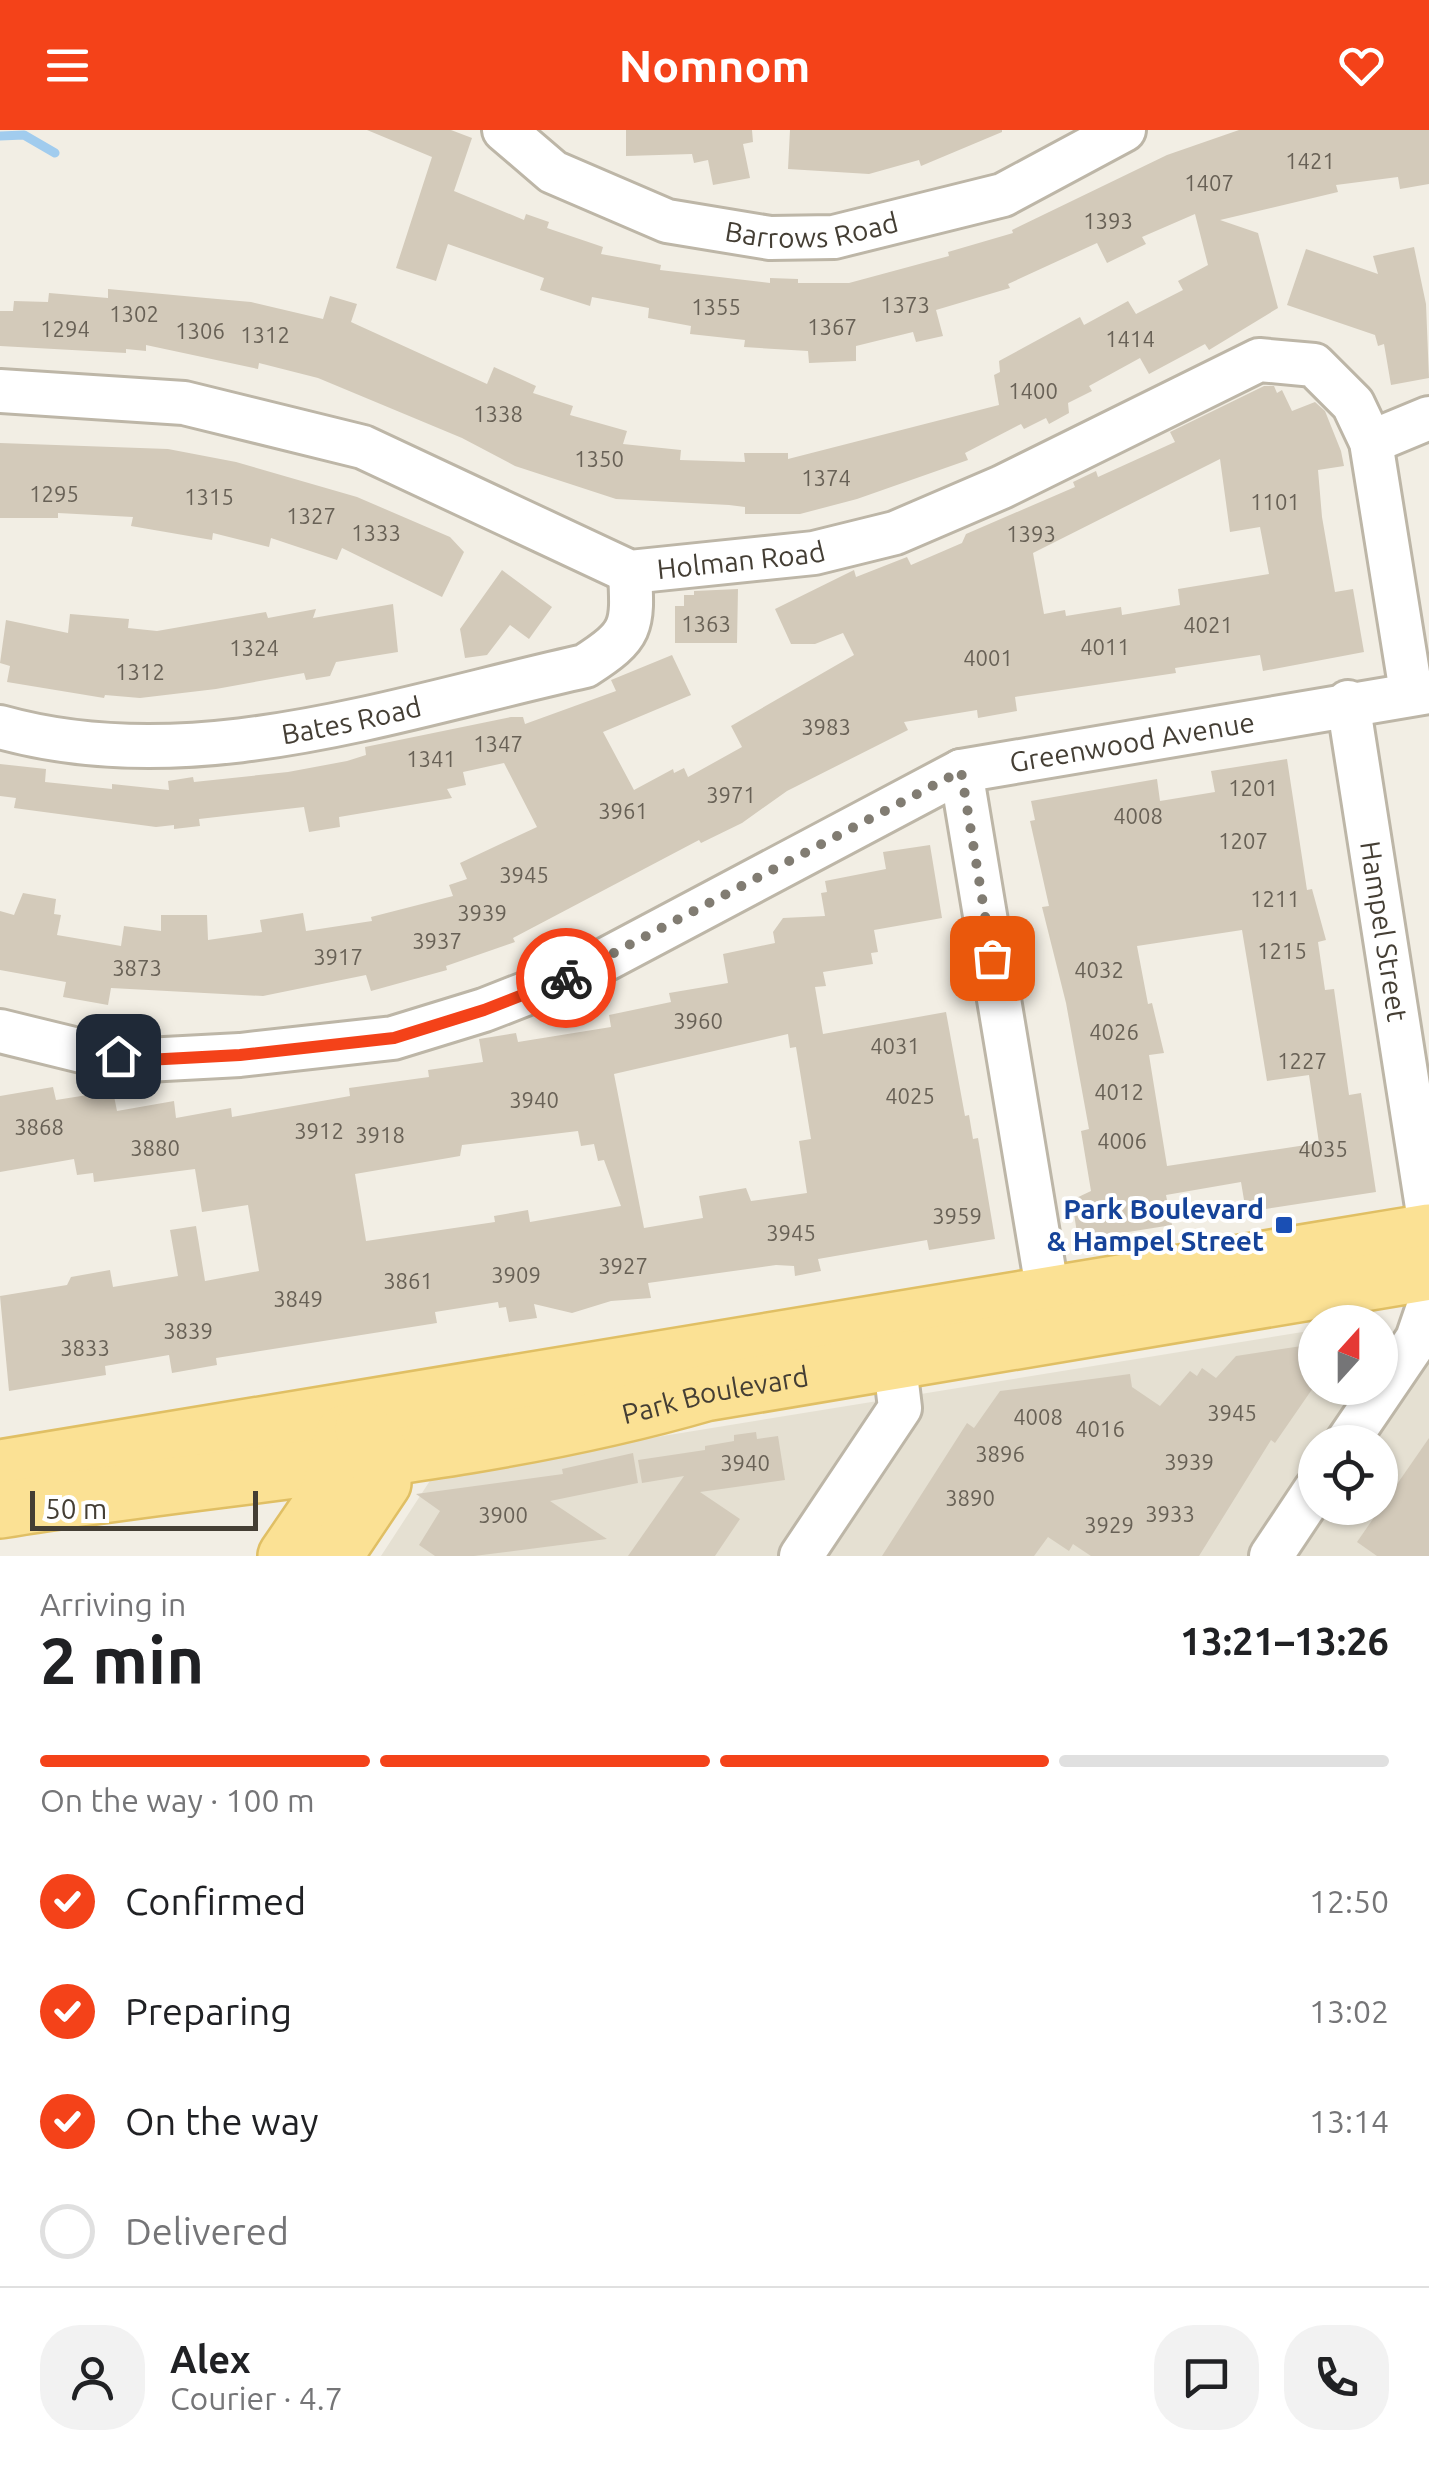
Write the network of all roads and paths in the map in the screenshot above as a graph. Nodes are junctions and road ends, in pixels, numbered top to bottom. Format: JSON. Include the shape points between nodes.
{"nodes":[{"id":1,"x":504,"y":130,"type":"edge"},
{"id":2,"x":1124,"y":130,"type":"edge"},
{"id":3,"x":0,"y":391,"type":"edge"},
{"id":4,"x":1429,"y":418,"type":"edge"},
{"id":5,"x":1370,"y":442,"type":"junction"},
{"id":6,"x":630,"y":572,"type":"junction"},
{"id":7,"x":1420,"y":692,"type":"edge"},
{"id":8,"x":1348,"y":702,"type":"junction"},
{"id":9,"x":0,"y":727,"type":"edge"},
{"id":10,"x":961,"y":771,"type":"junction"},
{"id":11,"x":0,"y":1030,"type":"edge"},
{"id":12,"x":1429,"y":1220,"type":"edge"},
{"id":13,"x":1429,"y":1232,"type":"edge"},
{"id":14,"x":1429,"y":1272,"type":"edge"},
{"id":15,"x":1429,"y":1304,"type":"edge"},
{"id":16,"x":1052,"y":1315,"type":"junction"},
{"id":17,"x":893,"y":1341,"type":"junction"},
{"id":18,"x":1359,"y":1425,"type":"edge"},
{"id":19,"x":357,"y":1443,"type":"junction"},
{"id":20,"x":0,"y":1468,"type":"edge"},
{"id":21,"x":211,"y":1479,"type":"junction"},
{"id":22,"x":0,"y":1510,"type":"edge"},
{"id":23,"x":1298,"y":1516,"type":"edge"},
{"id":24,"x":278,"y":1556,"type":"edge"},
{"id":25,"x":286,"y":1556,"type":"edge"},
{"id":26,"x":334,"y":1556,"type":"edge"},
{"id":27,"x":801,"y":1556,"type":"edge"},
{"id":28,"x":1271,"y":1556,"type":"edge"}],
"edges":[{"from":1,"to":2,"type":"street","name":"Barrows Road","via":[[554,172],[668,221],[770,238],[834,237],[1003,195]]},
{"from":3,"to":6,"type":"street","name":"Holman Road","via":[[184,403],[346,442]]},
{"from":4,"to":5,"type":"street"},
{"from":5,"to":6,"type":"street","name":"Holman Road","via":[[1353,404],[1314,365],[1259,360],[894,533],[814,553]]},
{"from":5,"to":7,"type":"street"},
{"from":6,"to":9,"type":"street","name":"Bates Road","via":[[632,614],[620,644],[585,666],[282,734],[189,746],[108,748]]},
{"from":7,"to":8,"type":"street","name":"Greenwood Avenue"},
{"from":8,"to":10,"type":"street","name":"Greenwood Avenue"},
{"from":8,"to":12,"type":"street","name":"Hampel Street"},
{"from":10,"to":11,"type":"street","name":"Greenwood Avenue","via":[[584,972],[394,1038],[146,1060]]},
{"from":10,"to":16,"type":"street"},
{"from":13,"to":16,"type":"main road","name":"Park Boulevard"},
{"from":14,"to":16,"type":"main road","name":"Park Boulevard"},
{"from":15,"to":18,"type":"street","via":[[1417,1339]]},
{"from":16,"to":17,"type":"main road","name":"Park Boulevard"},
{"from":17,"to":19,"type":"main road","name":"Park Boulevard"},
{"from":17,"to":27,"type":"street","via":[[900,1408]]},
{"from":19,"to":20,"type":"main road","name":"Park Boulevard"},
{"from":19,"to":21,"type":"main road","name":"Park Boulevard"},
{"from":19,"to":25,"type":"main road"},
{"from":19,"to":26,"type":"main road","via":[[384,1483]]},
{"from":21,"to":22,"type":"main road","name":"Park Boulevard"},
{"from":21,"to":24,"type":"main road","via":[[256,1507],[276,1537]]},
{"from":23,"to":28,"type":"street"}]}
